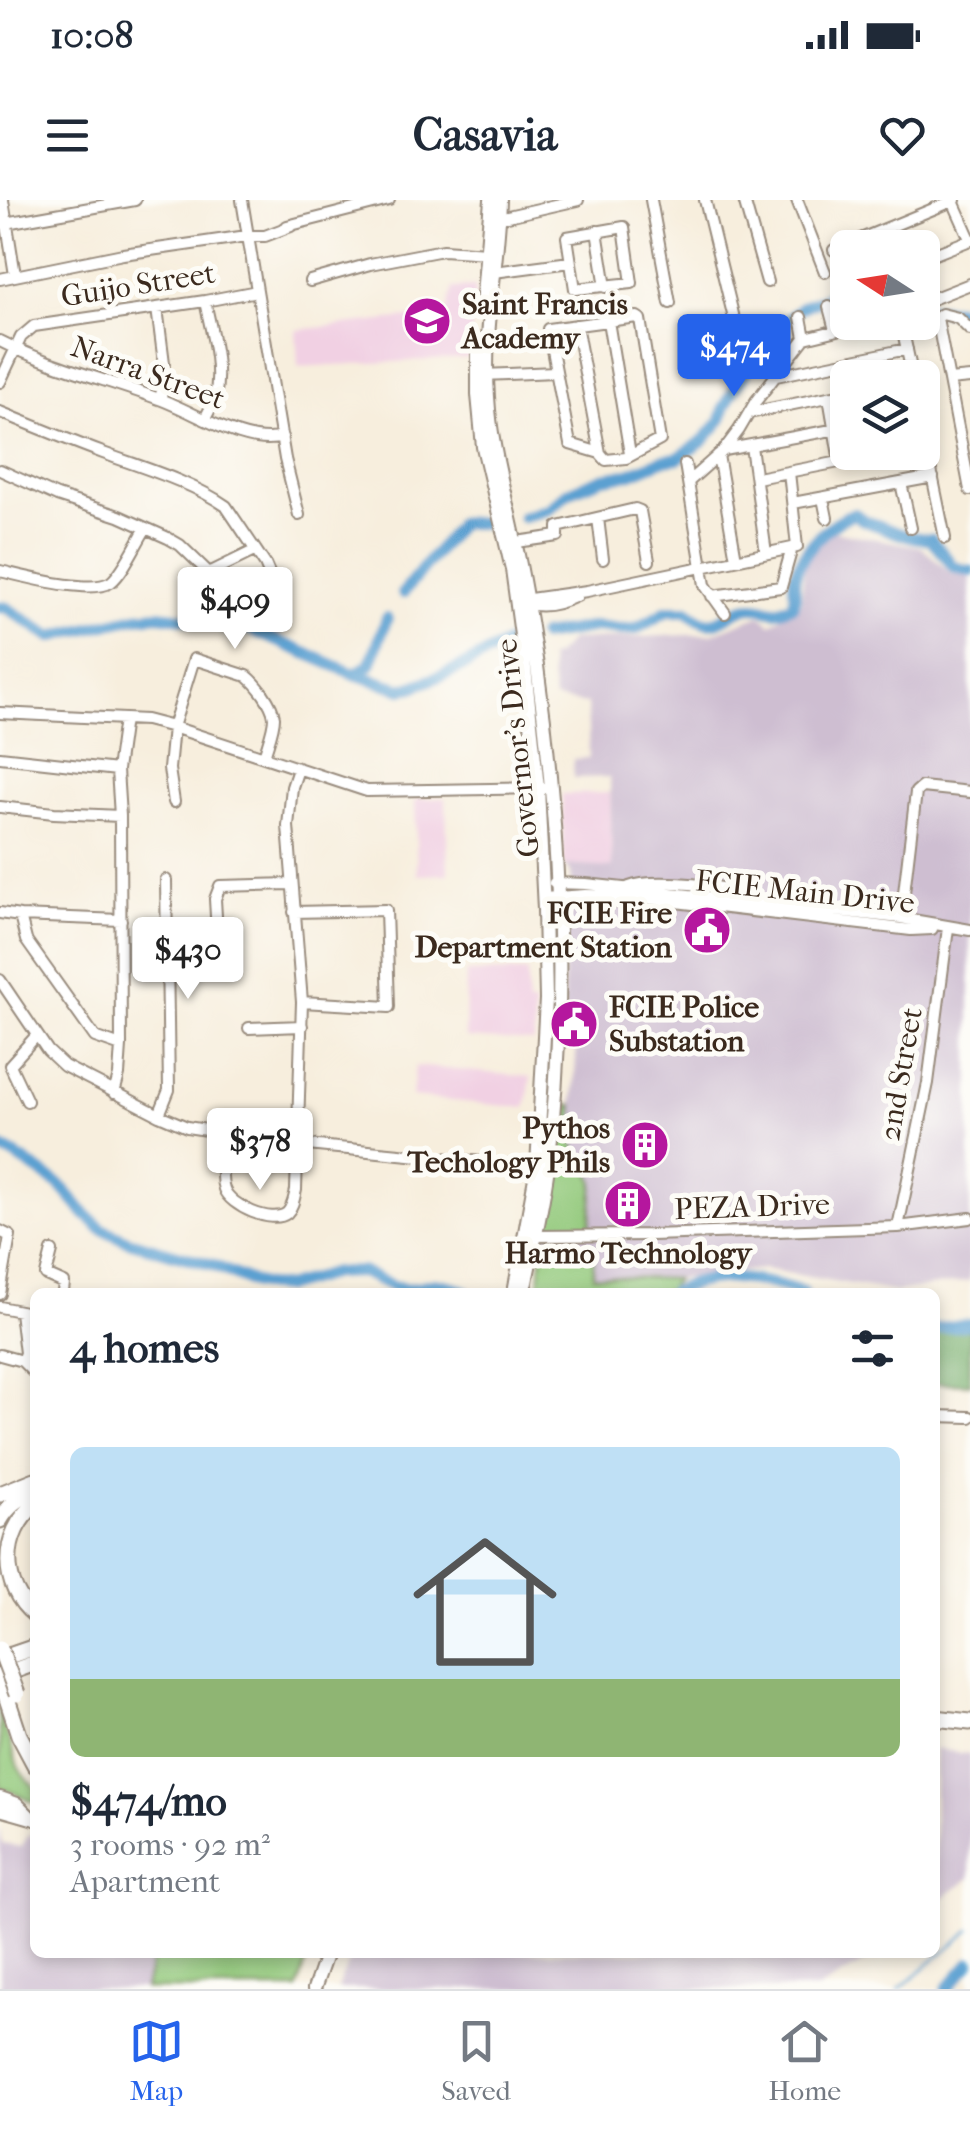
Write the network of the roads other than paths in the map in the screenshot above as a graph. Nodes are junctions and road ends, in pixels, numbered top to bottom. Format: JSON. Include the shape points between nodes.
{"nodes":[{"id":1,"x":3,"y":200,"type":"edge"},
{"id":2,"x":136,"y":200,"type":"edge"},
{"id":3,"x":242,"y":200,"type":"edge"},
{"id":4,"x":491,"y":200,"type":"edge"},
{"id":5,"x":500,"y":200,"type":"edge"},
{"id":6,"x":578,"y":200,"type":"edge"},
{"id":7,"x":652,"y":200,"type":"edge"},
{"id":8,"x":705,"y":200,"type":"edge"},
{"id":9,"x":744,"y":200,"type":"edge"},
{"id":10,"x":797,"y":200,"type":"edge"},
{"id":11,"x":954,"y":200,"type":"edge"},
{"id":12,"x":382,"y":201,"type":"edge"},
{"id":13,"x":499,"y":218,"type":"junction"},
{"id":14,"x":3,"y":223,"type":"edge"},
{"id":15,"x":894,"y":230,"type":"edge"},
{"id":16,"x":596,"y":232,"type":"junction"},
{"id":17,"x":247,"y":236,"type":"junction"},
{"id":18,"x":970,"y":240,"type":"edge"},
{"id":19,"x":940,"y":252,"type":"edge"},
{"id":20,"x":488,"y":253,"type":"junction"},
{"id":21,"x":570,"y":262,"type":"junction"},
{"id":22,"x":494,"y":272,"type":"junction"},
{"id":23,"x":825,"y":272,"type":"dead end"},
{"id":24,"x":15,"y":274,"type":"junction"},
{"id":25,"x":0,"y":279,"type":"edge"},
{"id":26,"x":310,"y":281,"type":"dead end"},
{"id":27,"x":767,"y":282,"type":"dead end"},
{"id":28,"x":970,"y":284,"type":"edge"},
{"id":29,"x":606,"y":287,"type":"junction"},
{"id":30,"x":257,"y":291,"type":"junction"},
{"id":31,"x":940,"y":296,"type":"edge"},
{"id":32,"x":205,"y":301,"type":"junction"},
{"id":33,"x":670,"y":304,"type":"dead end"},
{"id":34,"x":829,"y":307,"type":"dead end"},
{"id":35,"x":157,"y":308,"type":"junction"},
{"id":36,"x":830,"y":312,"type":"edge"},
{"id":37,"x":801,"y":317,"type":"dead end"},
{"id":38,"x":608,"y":321,"type":"junction"},
{"id":39,"x":576,"y":325,"type":"junction"},
{"id":40,"x":970,"y":330,"type":"edge"},
{"id":41,"x":830,"y":331,"type":"edge"},
{"id":42,"x":805,"y":338,"type":"junction"},
{"id":43,"x":905,"y":340,"type":"edge"},
{"id":44,"x":0,"y":341,"type":"edge"},
{"id":45,"x":740,"y":343,"type":"dead end"},
{"id":46,"x":15,"y":348,"type":"junction"},
{"id":47,"x":907,"y":349,"type":"junction"},
{"id":48,"x":909,"y":360,"type":"edge"},
{"id":49,"x":555,"y":370,"type":"junction"},
{"id":50,"x":486,"y":375,"type":"junction"},
{"id":51,"x":774,"y":376,"type":"junction"},
{"id":52,"x":970,"y":378,"type":"edge"},
{"id":53,"x":949,"y":380,"type":"junction"},
{"id":54,"x":0,"y":382,"type":"edge"},
{"id":55,"x":829,"y":397,"type":"joint"},
{"id":56,"x":161,"y":400,"type":"junction"},
{"id":57,"x":830,"y":402,"type":"edge"},
{"id":58,"x":0,"y":412,"type":"edge"},
{"id":59,"x":749,"y":413,"type":"junction"},
{"id":60,"x":970,"y":414,"type":"edge"},
{"id":61,"x":956,"y":416,"type":"junction"},
{"id":62,"x":205,"y":420,"type":"junction"},
{"id":63,"x":830,"y":430,"type":"edge"},
{"id":64,"x":282,"y":437,"type":"junction"},
{"id":65,"x":752,"y":446,"type":"junction"},
{"id":66,"x":966,"y":446,"type":"edge"},
{"id":67,"x":600,"y":453,"type":"junction"},
{"id":68,"x":721,"y":453,"type":"junction"},
{"id":69,"x":630,"y":454,"type":"junction"},
{"id":70,"x":685,"y":464,"type":"dead end"},
{"id":71,"x":830,"y":464,"type":"edge"},
{"id":72,"x":0,"y":470,"type":"edge"},
{"id":73,"x":931,"y":470,"type":"edge"},
{"id":74,"x":789,"y":472,"type":"junction"},
{"id":75,"x":757,"y":478,"type":"junction"},
{"id":76,"x":933,"y":478,"type":"junction"},
{"id":77,"x":688,"y":482,"type":"junction"},
{"id":78,"x":969,"y":482,"type":"edge"},
{"id":79,"x":902,"y":483,"type":"junction"},
{"id":80,"x":823,"y":498,"type":"junction"},
{"id":81,"x":793,"y":503,"type":"junction"},
{"id":82,"x":299,"y":514,"type":"dead end"},
{"id":83,"x":598,"y":518,"type":"junction"},
{"id":84,"x":827,"y":518,"type":"dead end"},
{"id":85,"x":146,"y":528,"type":"junction"},
{"id":86,"x":910,"y":528,"type":"dead end"},
{"id":87,"x":945,"y":538,"type":"dead end"},
{"id":88,"x":511,"y":543,"type":"junction"},
{"id":89,"x":795,"y":548,"type":"junction"},
{"id":90,"x":254,"y":550,"type":"junction"},
{"id":91,"x":766,"y":553,"type":"junction"},
{"id":92,"x":603,"y":559,"type":"dead end"},
{"id":93,"x":736,"y":559,"type":"junction"},
{"id":94,"x":649,"y":561,"type":"dead end"},
{"id":95,"x":701,"y":567,"type":"junction"},
{"id":96,"x":0,"y":571,"type":"edge"},
{"id":97,"x":712,"y":596,"type":"junction"},
{"id":98,"x":522,"y":604,"type":"junction"},
{"id":99,"x":284,"y":608,"type":"dead end"},
{"id":100,"x":725,"y":612,"type":"dead end"},
{"id":101,"x":0,"y":713,"type":"edge"},
{"id":102,"x":124,"y":719,"type":"junction"},
{"id":103,"x":173,"y":726,"type":"junction"},
{"id":104,"x":0,"y":757,"type":"edge"},
{"id":105,"x":264,"y":757,"type":"junction"},
{"id":106,"x":298,"y":769,"type":"junction"},
{"id":107,"x":117,"y":770,"type":"junction"},
{"id":108,"x":544,"y":788,"type":"junction"},
{"id":109,"x":970,"y":792,"type":"edge"},
{"id":110,"x":174,"y":802,"type":"dead end"},
{"id":111,"x":0,"y":807,"type":"edge"},
{"id":112,"x":120,"y":816,"type":"junction"},
{"id":113,"x":166,"y":880,"type":"dead end"},
{"id":114,"x":291,"y":884,"type":"junction"},
{"id":115,"x":550,"y":895,"type":"junction"},
{"id":116,"x":294,"y":912,"type":"junction"},
{"id":117,"x":0,"y":913,"type":"edge"},
{"id":118,"x":20,"y":916,"type":"junction"},
{"id":119,"x":901,"y":918,"type":"junction"},
{"id":120,"x":121,"y":920,"type":"junction"},
{"id":121,"x":948,"y":928,"type":"junction"},
{"id":122,"x":970,"y":930,"type":"edge"},
{"id":123,"x":218,"y":951,"type":"dead end"},
{"id":124,"x":0,"y":980,"type":"edge"},
{"id":125,"x":302,"y":1002,"type":"junction"},
{"id":126,"x":302,"y":1026,"type":"junction"},
{"id":127,"x":249,"y":1028,"type":"dead end"},
{"id":128,"x":36,"y":1035,"type":"junction"},
{"id":129,"x":121,"y":1046,"type":"junction"},
{"id":130,"x":114,"y":1092,"type":"junction"},
{"id":131,"x":27,"y":1100,"type":"dead end"},
{"id":132,"x":159,"y":1115,"type":"junction"},
{"id":133,"x":231,"y":1133,"type":"junction"},
{"id":134,"x":297,"y":1144,"type":"junction"},
{"id":135,"x":542,"y":1168,"type":"junction"},
{"id":136,"x":970,"y":1218,"type":"edge"},
{"id":137,"x":898,"y":1227,"type":"junction"},
{"id":138,"x":0,"y":1231,"type":"edge"},
{"id":139,"x":534,"y":1236,"type":"junction"},
{"id":140,"x":52,"y":1251,"type":"dead end"},
{"id":141,"x":63,"y":1288,"type":"edge"},
{"id":142,"x":515,"y":1288,"type":"edge"},
{"id":143,"x":525,"y":1288,"type":"edge"},
{"id":144,"x":0,"y":1294,"type":"edge"},
{"id":145,"x":0,"y":1307,"type":"edge"},
{"id":146,"x":20,"y":1312,"type":"junction"},
{"id":147,"x":30,"y":1313,"type":"edge"},
{"id":148,"x":0,"y":1355,"type":"edge"},
{"id":149,"x":22,"y":1361,"type":"junction"},
{"id":150,"x":30,"y":1369,"type":"edge"},
{"id":151,"x":940,"y":1416,"type":"edge"},
{"id":152,"x":970,"y":1417,"type":"edge"},
{"id":153,"x":30,"y":1485,"type":"edge"},
{"id":154,"x":30,"y":1485,"type":"edge"},
{"id":155,"x":30,"y":1487,"type":"edge"},
{"id":156,"x":0,"y":1494,"type":"edge"},
{"id":157,"x":0,"y":1504,"type":"edge"},
{"id":158,"x":30,"y":1510,"type":"edge"},
{"id":159,"x":0,"y":1520,"type":"edge"},
{"id":160,"x":30,"y":1610,"type":"edge"},
{"id":161,"x":0,"y":1649,"type":"edge"},
{"id":162,"x":30,"y":1650,"type":"edge"},
{"id":163,"x":0,"y":1660,"type":"edge"},
{"id":164,"x":30,"y":1665,"type":"edge"},
{"id":165,"x":0,"y":1676,"type":"edge"},
{"id":166,"x":12,"y":1696,"type":"junction"},
{"id":167,"x":940,"y":1708,"type":"edge"},
{"id":168,"x":970,"y":1712,"type":"edge"},
{"id":169,"x":940,"y":1719,"type":"edge"},
{"id":170,"x":970,"y":1722,"type":"edge"},
{"id":171,"x":30,"y":1734,"type":"edge"},
{"id":172,"x":30,"y":1756,"type":"edge"},
{"id":173,"x":0,"y":1798,"type":"edge"},
{"id":174,"x":0,"y":1809,"type":"edge"},
{"id":175,"x":30,"y":1816,"type":"edge"},
{"id":176,"x":30,"y":1818,"type":"edge"},
{"id":177,"x":325,"y":1958,"type":"edge"},
{"id":178,"x":314,"y":1989,"type":"edge"}],
"edges":[{"from":1,"to":14,"type":"street"},
{"from":2,"to":14,"type":"street"},
{"from":3,"to":17,"type":"street"},
{"from":4,"to":20,"type":"main road","name":"Governor's Drive"},
{"from":5,"to":13,"type":"main road","name":"Governor's Drive"},
{"from":6,"to":13,"type":"street"},
{"from":7,"to":33,"type":"street"},
{"from":8,"to":45,"type":"street"},
{"from":9,"to":27,"type":"street"},
{"from":10,"to":23,"type":"street"},
{"from":11,"to":15,"type":"street"},
{"from":11,"to":18,"type":"street"},
{"from":12,"to":17,"type":"street"},
{"from":13,"to":22,"type":"main road","name":"Governor's Drive"},
{"from":14,"to":24,"type":"street"},
{"from":16,"to":21,"type":"street","via":[[568,237]]},
{"from":16,"to":29,"type":"street"},
{"from":16,"to":29,"type":"street","via":[[624,228],[632,282]]},
{"from":17,"to":24,"type":"street"},
{"from":17,"to":30,"type":"street"},
{"from":18,"to":19,"type":"street"},
{"from":20,"to":26,"type":"street","via":[[444,250]]},
{"from":20,"to":50,"type":"main road","name":"Governor's Drive"},
{"from":21,"to":22,"type":"street"},
{"from":21,"to":29,"type":"street","via":[[575,289]]},
{"from":22,"to":50,"type":"main road","name":"Governor's Drive"},
{"from":24,"to":25,"type":"street"},
{"from":28,"to":31,"type":"street"},
{"from":30,"to":32,"type":"street","name":"Guijo Street"},
{"from":30,"to":64,"type":"street"},
{"from":32,"to":35,"type":"street","name":"Guijo Street"},
{"from":32,"to":62,"type":"street","via":[[217,379]]},
{"from":34,"to":36,"type":"street"},
{"from":35,"to":46,"type":"street","name":"Guijo Street","via":[[34,326]]},
{"from":35,"to":56,"type":"street"},
{"from":37,"to":42,"type":"street"},
{"from":38,"to":39,"type":"street"},
{"from":38,"to":69,"type":"street"},
{"from":38,"to":69,"type":"street","via":[[640,319],[660,440]]},
{"from":39,"to":49,"type":"street","via":[[548,329]]},
{"from":39,"to":67,"type":"street"},
{"from":40,"to":53,"type":"street","via":[[958,318],[938,318]]},
{"from":41,"to":42,"type":"street"},
{"from":42,"to":51,"type":"street"},
{"from":43,"to":47,"type":"street"},
{"from":44,"to":46,"type":"street","name":"Narra Street"},
{"from":46,"to":54,"type":"street"},
{"from":46,"to":56,"type":"street","name":"Narra Street"},
{"from":47,"to":48,"type":"street"},
{"from":47,"to":51,"type":"street"},
{"from":49,"to":50,"type":"street"},
{"from":49,"to":67,"type":"street","via":[[570,444]]},
{"from":50,"to":88,"type":"main road","name":"Governor's Drive"},
{"from":51,"to":59,"type":"street"},
{"from":52,"to":53,"type":"street"},
{"from":53,"to":61,"type":"street"},
{"from":55,"to":57,"type":"street"},
{"from":55,"to":59,"type":"street"},
{"from":56,"to":62,"type":"street","name":"Narra Street"},
{"from":58,"to":90,"type":"street","via":[[216,499]]},
{"from":59,"to":68,"type":"street"},
{"from":60,"to":61,"type":"street"},
{"from":61,"to":66,"type":"street"},
{"from":62,"to":64,"type":"street","name":"Narra Street","via":[[262,439]]},
{"from":63,"to":65,"type":"street"},
{"from":64,"to":82,"type":"street"},
{"from":65,"to":68,"type":"street"},
{"from":65,"to":75,"type":"street"},
{"from":66,"to":78,"type":"street"},
{"from":67,"to":69,"type":"street","via":[[606,460]]},
{"from":68,"to":77,"type":"street"},
{"from":68,"to":93,"type":"street"},
{"from":70,"to":77,"type":"street"},
{"from":71,"to":74,"type":"street"},
{"from":72,"to":85,"type":"street"},
{"from":73,"to":76,"type":"street"},
{"from":74,"to":75,"type":"street"},
{"from":74,"to":81,"type":"street"},
{"from":75,"to":91,"type":"street"},
{"from":76,"to":79,"type":"street"},
{"from":76,"to":87,"type":"street"},
{"from":77,"to":95,"type":"street"},
{"from":79,"to":80,"type":"street"},
{"from":79,"to":86,"type":"street"},
{"from":80,"to":81,"type":"street"},
{"from":80,"to":84,"type":"street"},
{"from":81,"to":89,"type":"street"},
{"from":83,"to":88,"type":"street","via":[[558,527],[558,536]]},
{"from":83,"to":92,"type":"street"},
{"from":83,"to":94,"type":"street","via":[[638,509]]},
{"from":85,"to":90,"type":"street","via":[[180,545],[207,572]]},
{"from":85,"to":96,"type":"street","via":[[105,585]]},
{"from":88,"to":98,"type":"main road","name":"Governor's Drive"},
{"from":89,"to":91,"type":"street"},
{"from":89,"to":97,"type":"street","via":[[781,587]]},
{"from":90,"to":99,"type":"street"},
{"from":91,"to":93,"type":"street"},
{"from":93,"to":95,"type":"street"},
{"from":95,"to":97,"type":"street"},
{"from":95,"to":98,"type":"street","via":[[586,591],[563,603]]},
{"from":97,"to":100,"type":"street"},
{"from":98,"to":108,"type":"main road","name":"Governor's Drive"},
{"from":101,"to":102,"type":"street"},
{"from":102,"to":103,"type":"street"},
{"from":102,"to":107,"type":"street"},
{"from":103,"to":105,"type":"street"},
{"from":103,"to":105,"type":"street","via":[[194,659],[246,676],[274,718]]},
{"from":103,"to":110,"type":"street"},
{"from":104,"to":107,"type":"street"},
{"from":105,"to":106,"type":"street"},
{"from":106,"to":108,"type":"street","via":[[368,791]]},
{"from":106,"to":114,"type":"street","via":[[288,826]]},
{"from":107,"to":112,"type":"street"},
{"from":108,"to":115,"type":"main road","name":"Governor's Drive"},
{"from":109,"to":119,"type":"street","via":[[916,792]]},
{"from":111,"to":112,"type":"street"},
{"from":112,"to":120,"type":"street"},
{"from":113,"to":132,"type":"street","via":[[169,1090]]},
{"from":114,"to":116,"type":"street"},
{"from":114,"to":123,"type":"street","via":[[220,886]]},
{"from":115,"to":119,"type":"street","name":"FCIE Main Drive","via":[[652,882],[735,890],[759,903]]},
{"from":115,"to":121,"type":"street","name":"FCIE Main Drive","via":[[601,905],[657,901],[911,930]]},
{"from":115,"to":135,"type":"main road","name":"Governor's Drive"},
{"from":116,"to":125,"type":"street"},
{"from":116,"to":125,"type":"street","via":[[386,910],[389,1007]]},
{"from":117,"to":118,"type":"street"},
{"from":118,"to":120,"type":"street"},
{"from":118,"to":129,"type":"street","via":[[26,940],[95,1038]]},
{"from":119,"to":121,"type":"street","name":"FCIE Main Drive"},
{"from":120,"to":129,"type":"street"},
{"from":121,"to":122,"type":"street","name":"FCIE Main Drive"},
{"from":121,"to":137,"type":"street","name":"2nd Street","via":[[929,1078]]},
{"from":124,"to":128,"type":"street"},
{"from":125,"to":126,"type":"street"},
{"from":126,"to":127,"type":"street"},
{"from":126,"to":134,"type":"street"},
{"from":128,"to":130,"type":"street","via":[[64,1066]]},
{"from":128,"to":131,"type":"street","via":[[10,1064]]},
{"from":129,"to":130,"type":"street"},
{"from":130,"to":132,"type":"street"},
{"from":132,"to":133,"type":"street"},
{"from":133,"to":134,"type":"street"},
{"from":133,"to":134,"type":"street","via":[[224,1190],[252,1212],[280,1216],[292,1205]]},
{"from":134,"to":135,"type":"street"},
{"from":135,"to":139,"type":"main road","name":"Governor's Drive"},
{"from":135,"to":142,"type":"main road","name":"Governor's Drive"},
{"from":136,"to":137,"type":"street","name":"PEZA Drive"},
{"from":137,"to":139,"type":"street","name":"PEZA Drive"},
{"from":138,"to":144,"type":"street","via":[[10,1236]]},
{"from":139,"to":143,"type":"main road","name":"Governor's Drive"},
{"from":140,"to":141,"type":"street","via":[[46,1275],[64,1282]]},
{"from":145,"to":146,"type":"street"},
{"from":146,"to":147,"type":"street"},
{"from":146,"to":149,"type":"street"},
{"from":148,"to":149,"type":"street"},
{"from":149,"to":150,"type":"street"},
{"from":151,"to":152,"type":"street"},
{"from":153,"to":156,"type":"highway"},
{"from":154,"to":157,"type":"highway"},
{"from":155,"to":159,"type":"highway"},
{"from":158,"to":160,"type":"highway","via":[[10,1532],[4,1562],[13,1592]]},
{"from":161,"to":166,"type":"highway","bridge":true},
{"from":162,"to":163,"type":"highway"},
{"from":164,"to":165,"type":"highway"},
{"from":165,"to":166,"type":"highway"},
{"from":166,"to":171,"type":"highway"},
{"from":166,"to":172,"type":"highway"},
{"from":167,"to":168,"type":"highway"},
{"from":169,"to":170,"type":"highway"},
{"from":173,"to":175,"type":"main road"},
{"from":174,"to":176,"type":"main road"},
{"from":177,"to":178,"type":"main road"}]}
